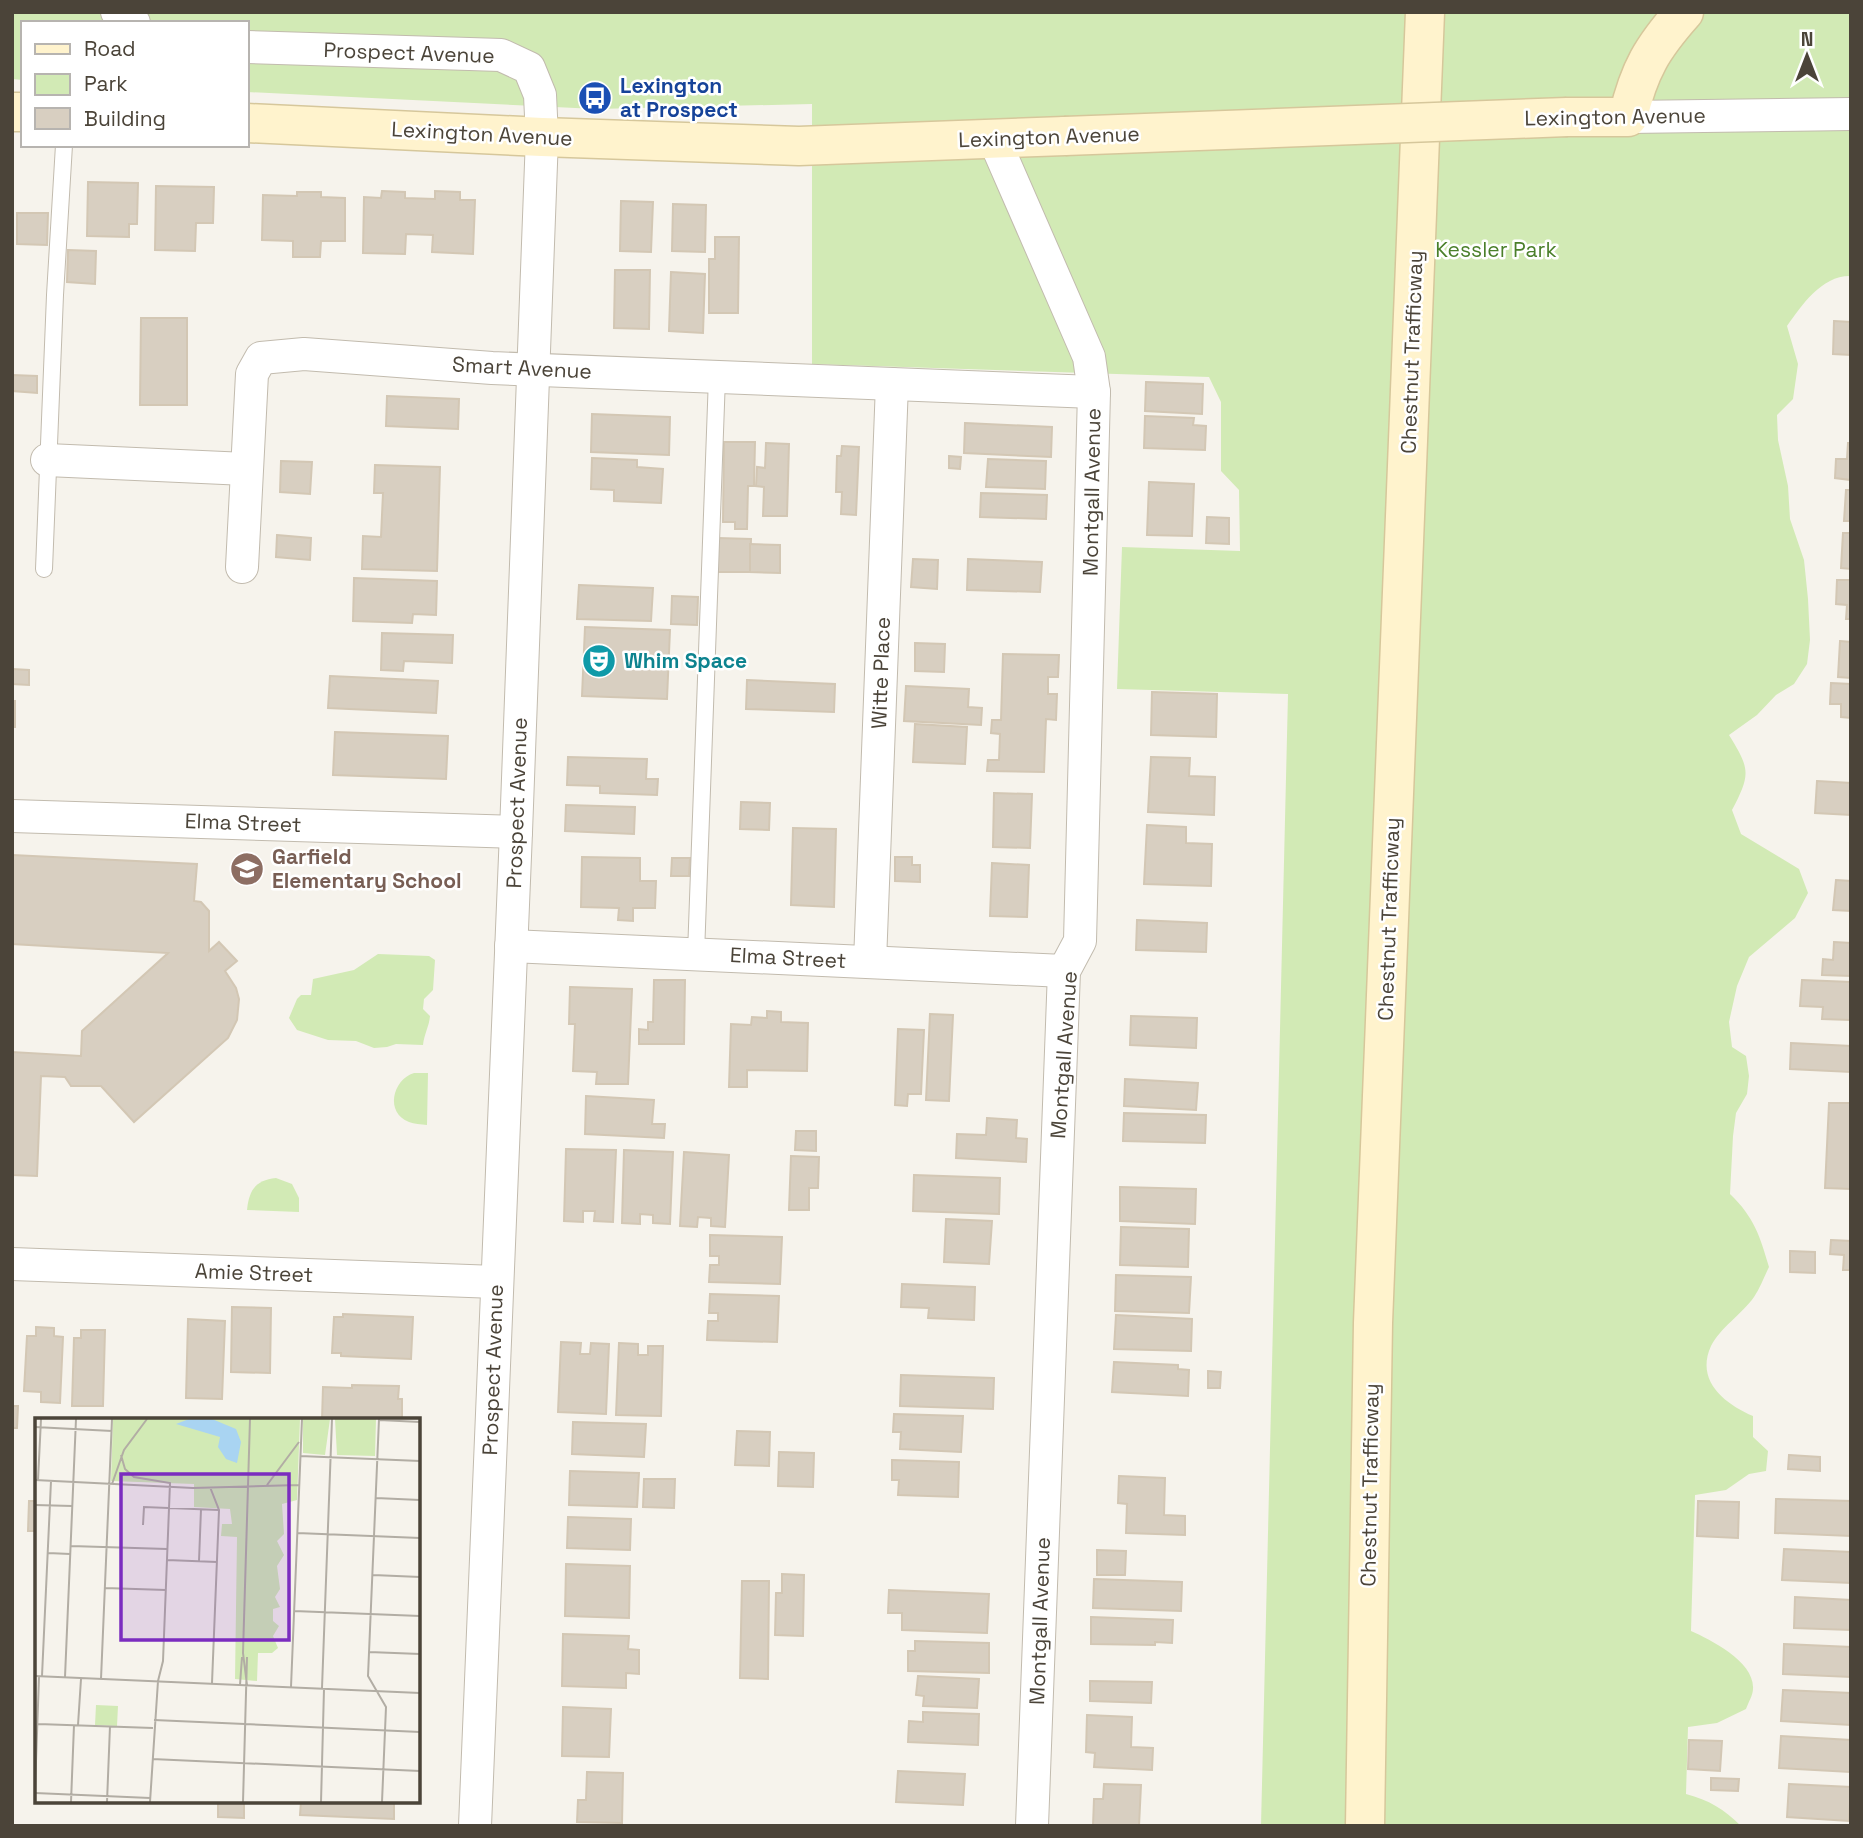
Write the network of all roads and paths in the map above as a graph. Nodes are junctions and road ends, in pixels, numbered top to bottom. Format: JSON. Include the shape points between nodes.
{"nodes":[{"id":1,"x":1425,"y":12,"type":"edge"},
{"id":2,"x":1684,"y":12,"type":"edge"},
{"id":3,"x":248,"y":47,"type":"edge"},
{"id":4,"x":1851,"y":114,"type":"edge"},
{"id":5,"x":1628,"y":117,"type":"junction"},
{"id":6,"x":248,"y":123,"type":"edge"},
{"id":7,"x":542,"y":137,"type":"junction"},
{"id":8,"x":994,"y":139,"type":"junction"},
{"id":9,"x":64,"y":147,"type":"edge"},
{"id":10,"x":532,"y":369,"type":"junction"},
{"id":11,"x":717,"y":377,"type":"junction"},
{"id":12,"x":892,"y":384,"type":"junction"},
{"id":13,"x":1094,"y":392,"type":"junction"},
{"id":14,"x":47,"y":460,"type":"junction"},
{"id":15,"x":246,"y":469,"type":"junction"},
{"id":16,"x":242,"y":567,"type":"dead end"},
{"id":17,"x":44,"y":569,"type":"dead end"},
{"id":18,"x":12,"y":816,"type":"edge"},
{"id":19,"x":516,"y":832,"type":"junction"},
{"id":20,"x":511,"y":946,"type":"junction"},
{"id":21,"x":696,"y":954,"type":"junction"},
{"id":22,"x":870,"y":962,"type":"junction"},
{"id":23,"x":1064,"y":971,"type":"junction"},
{"id":24,"x":12,"y":1264,"type":"edge"},
{"id":25,"x":496,"y":1282,"type":"junction"},
{"id":26,"x":475,"y":1826,"type":"edge"},
{"id":27,"x":1032,"y":1826,"type":"edge"},
{"id":28,"x":1365,"y":1826,"type":"edge"}],
"edges":[{"from":1,"to":28,"type":"street","name":"Chestnut Trafficway","via":[[1373,1323]]},
{"from":2,"to":5,"type":"street","via":[[1646,62]]},
{"from":3,"to":7,"type":"street","name":"Prospect Avenue","via":[[501,55],[529,68],[540,95]]},
{"from":4,"to":5,"type":"street","name":"Lexington Avenue"},
{"from":5,"to":8,"type":"street","name":"Lexington Avenue","bridge":true},
{"from":6,"to":7,"type":"street","name":"Lexington Avenue"},
{"from":7,"to":8,"type":"street","name":"Lexington Avenue","via":[[799,146]]},
{"from":7,"to":10,"type":"street","name":"Prospect Avenue"},
{"from":8,"to":13,"type":"street","name":"Montgall Avenue","via":[[1089,357]]},
{"from":9,"to":14,"type":"lane"},
{"from":10,"to":11,"type":"street","name":"Smart Avenue"},
{"from":10,"to":15,"type":"street","name":"Smart Avenue","via":[[304,354],[261,358],[252,373]]},
{"from":10,"to":19,"type":"street","name":"Prospect Avenue"},
{"from":11,"to":12,"type":"street","name":"Smart Avenue"},
{"from":11,"to":21,"type":"lane"},
{"from":12,"to":13,"type":"street","name":"Smart Avenue"},
{"from":12,"to":22,"type":"street","name":"Witte Place"},
{"from":13,"to":23,"type":"street","name":"Montgall Avenue","via":[[1080,941]]},
{"from":14,"to":15,"type":"street"},
{"from":14,"to":17,"type":"lane"},
{"from":15,"to":16,"type":"street"},
{"from":18,"to":19,"type":"street","name":"Elma Street"},
{"from":19,"to":20,"type":"street","name":"Prospect Avenue"},
{"from":20,"to":21,"type":"street","name":"Elma Street"},
{"from":20,"to":25,"type":"street","name":"Prospect Avenue"},
{"from":21,"to":22,"type":"street","name":"Elma Street"},
{"from":22,"to":23,"type":"street","name":"Elma Street"},
{"from":23,"to":27,"type":"street","name":"Montgall Avenue"},
{"from":24,"to":25,"type":"street","name":"Amie Street"},
{"from":25,"to":26,"type":"street","name":"Prospect Avenue"}]}
